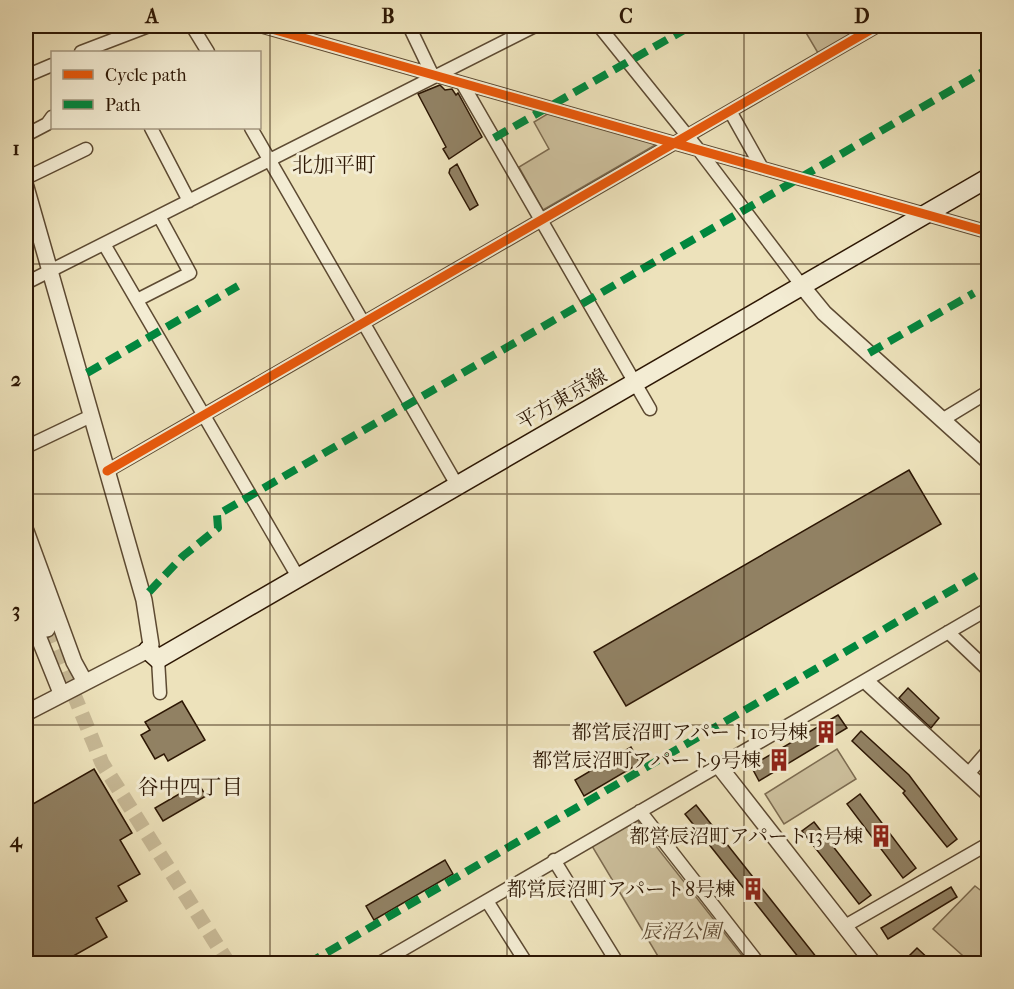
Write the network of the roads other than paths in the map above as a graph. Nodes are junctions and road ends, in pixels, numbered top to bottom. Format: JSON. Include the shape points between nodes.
{"nodes":[{"id":1,"x":149,"y":26,"type":"edge"},
{"id":2,"x":192,"y":26,"type":"edge"},
{"id":3,"x":261,"y":26,"type":"edge"},
{"id":4,"x":409,"y":26,"type":"edge"},
{"id":5,"x":535,"y":26,"type":"edge"},
{"id":6,"x":599,"y":26,"type":"edge"},
{"id":7,"x":877,"y":26,"type":"edge"},
{"id":8,"x":511,"y":31,"type":"edge"},
{"id":9,"x":84,"y":51,"type":"edge"},
{"id":10,"x":207,"y":51,"type":"edge"},
{"id":11,"x":51,"y":65,"type":"edge"},
{"id":12,"x":435,"y":75,"type":"junction"},
{"id":13,"x":26,"y":76,"type":"edge"},
{"id":14,"x":462,"y":83,"type":"junction"},
{"id":15,"x":730,"y":111,"type":"junction"},
{"id":16,"x":51,"y":118,"type":"edge"},
{"id":17,"x":152,"y":129,"type":"edge"},
{"id":18,"x":252,"y":129,"type":"edge"},
{"id":19,"x":26,"y":135,"type":"edge"},
{"id":20,"x":681,"y":139,"type":"junction"},
{"id":21,"x":86,"y":149,"type":"dead end"},
{"id":22,"x":698,"y":149,"type":"junction"},
{"id":23,"x":270,"y":159,"type":"junction"},
{"id":24,"x":762,"y":168,"type":"junction"},
{"id":25,"x":26,"y":178,"type":"edge"},
{"id":26,"x":988,"y":178,"type":"edge"},
{"id":27,"x":26,"y":188,"type":"edge"},
{"id":28,"x":189,"y":201,"type":"junction"},
{"id":29,"x":926,"y":214,"type":"junction"},
{"id":30,"x":159,"y":216,"type":"junction"},
{"id":31,"x":542,"y":219,"type":"junction"},
{"id":32,"x":988,"y":232,"type":"edge"},
{"id":33,"x":104,"y":244,"type":"junction"},
{"id":34,"x":50,"y":271,"type":"junction"},
{"id":35,"x":26,"y":283,"type":"edge"},
{"id":36,"x":802,"y":286,"type":"junction"},
{"id":37,"x":137,"y":300,"type":"junction"},
{"id":38,"x":364,"y":322,"type":"junction"},
{"id":39,"x":634,"y":383,"type":"junction"},
{"id":40,"x":988,"y":392,"type":"edge"},
{"id":41,"x":650,"y":409,"type":"dead end"},
{"id":42,"x":204,"y":415,"type":"junction"},
{"id":43,"x":91,"y":416,"type":"junction"},
{"id":44,"x":942,"y":420,"type":"junction"},
{"id":45,"x":26,"y":447,"type":"edge"},
{"id":46,"x":988,"y":461,"type":"edge"},
{"id":47,"x":107,"y":471,"type":"junction"},
{"id":48,"x":457,"y":485,"type":"junction"},
{"id":49,"x":26,"y":531,"type":"edge"},
{"id":50,"x":26,"y":572,"type":"edge"},
{"id":51,"x":297,"y":577,"type":"junction"},
{"id":52,"x":988,"y":609,"type":"edge"},
{"id":53,"x":26,"y":610,"type":"edge"},
{"id":54,"x":47,"y":629,"type":"tunnel mouth"},
{"id":55,"x":948,"y":632,"type":"junction"},
{"id":56,"x":153,"y":654,"type":"junction"},
{"id":57,"x":988,"y":670,"type":"edge"},
{"id":58,"x":84,"y":682,"type":"junction"},
{"id":59,"x":867,"y":682,"type":"junction"},
{"id":60,"x":61,"y":693,"type":"junction"},
{"id":61,"x":160,"y":693,"type":"dead end"},
{"id":62,"x":26,"y":713,"type":"edge"},
{"id":63,"x":988,"y":751,"type":"edge"},
{"id":64,"x":720,"y":768,"type":"junction"},
{"id":65,"x":968,"y":774,"type":"junction"},
{"id":66,"x":988,"y":793,"type":"edge"},
{"id":67,"x":640,"y":811,"type":"junction"},
{"id":68,"x":988,"y":844,"type":"edge"},
{"id":69,"x":554,"y":860,"type":"junction"},
{"id":70,"x":487,"y":901,"type":"junction"},
{"id":71,"x":845,"y":926,"type":"junction"},
{"id":72,"x":378,"y":963,"type":"edge"},
{"id":73,"x":526,"y":963,"type":"edge"},
{"id":74,"x":618,"y":963,"type":"edge"},
{"id":75,"x":759,"y":963,"type":"edge"},
{"id":76,"x":872,"y":963,"type":"edge"}],
"edges":[{"from":1,"to":9,"type":"street"},
{"from":2,"to":10,"type":"street"},
{"from":3,"to":12,"type":"street"},
{"from":4,"to":12,"type":"street"},
{"from":5,"to":8,"type":"street"},
{"from":6,"to":20,"type":"street"},
{"from":7,"to":15,"type":"street"},
{"from":8,"to":12,"type":"street"},
{"from":11,"to":13,"type":"street"},
{"from":12,"to":14,"type":"street"},
{"from":12,"to":23,"type":"street"},
{"from":14,"to":20,"type":"street"},
{"from":14,"to":31,"type":"street"},
{"from":15,"to":20,"type":"street"},
{"from":15,"to":24,"type":"street"},
{"from":16,"to":19,"type":"street"},
{"from":17,"to":28,"type":"street"},
{"from":18,"to":23,"type":"street"},
{"from":20,"to":22,"type":"street"},
{"from":20,"to":31,"type":"street"},
{"from":21,"to":25,"type":"street"},
{"from":22,"to":24,"type":"street"},
{"from":22,"to":36,"type":"street"},
{"from":23,"to":28,"type":"street"},
{"from":23,"to":38,"type":"street"},
{"from":24,"to":29,"type":"street"},
{"from":26,"to":29,"type":"main road","name":"平方東京線"},
{"from":27,"to":34,"type":"street"},
{"from":28,"to":30,"type":"street"},
{"from":29,"to":32,"type":"street"},
{"from":29,"to":36,"type":"main road","name":"平方東京線"},
{"from":30,"to":33,"type":"street"},
{"from":30,"to":37,"type":"street","via":[[190,273]]},
{"from":31,"to":38,"type":"street"},
{"from":31,"to":39,"type":"street"},
{"from":33,"to":34,"type":"street"},
{"from":33,"to":37,"type":"street"},
{"from":34,"to":35,"type":"street"},
{"from":34,"to":43,"type":"street"},
{"from":36,"to":39,"type":"main road","name":"平方東京線"},
{"from":36,"to":44,"type":"street","via":[[824,313]]},
{"from":37,"to":42,"type":"street"},
{"from":38,"to":42,"type":"street"},
{"from":38,"to":48,"type":"street"},
{"from":39,"to":41,"type":"street"},
{"from":39,"to":48,"type":"main road","name":"平方東京線"},
{"from":40,"to":44,"type":"street"},
{"from":42,"to":47,"type":"street"},
{"from":42,"to":51,"type":"street"},
{"from":43,"to":45,"type":"street"},
{"from":43,"to":47,"type":"street"},
{"from":44,"to":46,"type":"street"},
{"from":47,"to":56,"type":"street","via":[[144,600]]},
{"from":48,"to":51,"type":"main road","name":"平方東京線"},
{"from":49,"to":58,"type":"street"},
{"from":50,"to":54,"type":"street"},
{"from":51,"to":56,"type":"main road","name":"平方東京線"},
{"from":52,"to":55,"type":"street"},
{"from":53,"to":60,"type":"street"},
{"from":55,"to":57,"type":"street"},
{"from":55,"to":59,"type":"street"},
{"from":56,"to":58,"type":"street"},
{"from":56,"to":61,"type":"street"},
{"from":58,"to":60,"type":"street"},
{"from":59,"to":64,"type":"street"},
{"from":59,"to":65,"type":"street"},
{"from":60,"to":62,"type":"street"},
{"from":63,"to":65,"type":"street"},
{"from":64,"to":67,"type":"street"},
{"from":64,"to":71,"type":"street"},
{"from":65,"to":66,"type":"street"},
{"from":67,"to":69,"type":"street"},
{"from":67,"to":75,"type":"street"},
{"from":68,"to":71,"type":"street"},
{"from":69,"to":70,"type":"street"},
{"from":69,"to":74,"type":"street"},
{"from":70,"to":72,"type":"street"},
{"from":70,"to":73,"type":"street"},
{"from":71,"to":76,"type":"street"}]}
